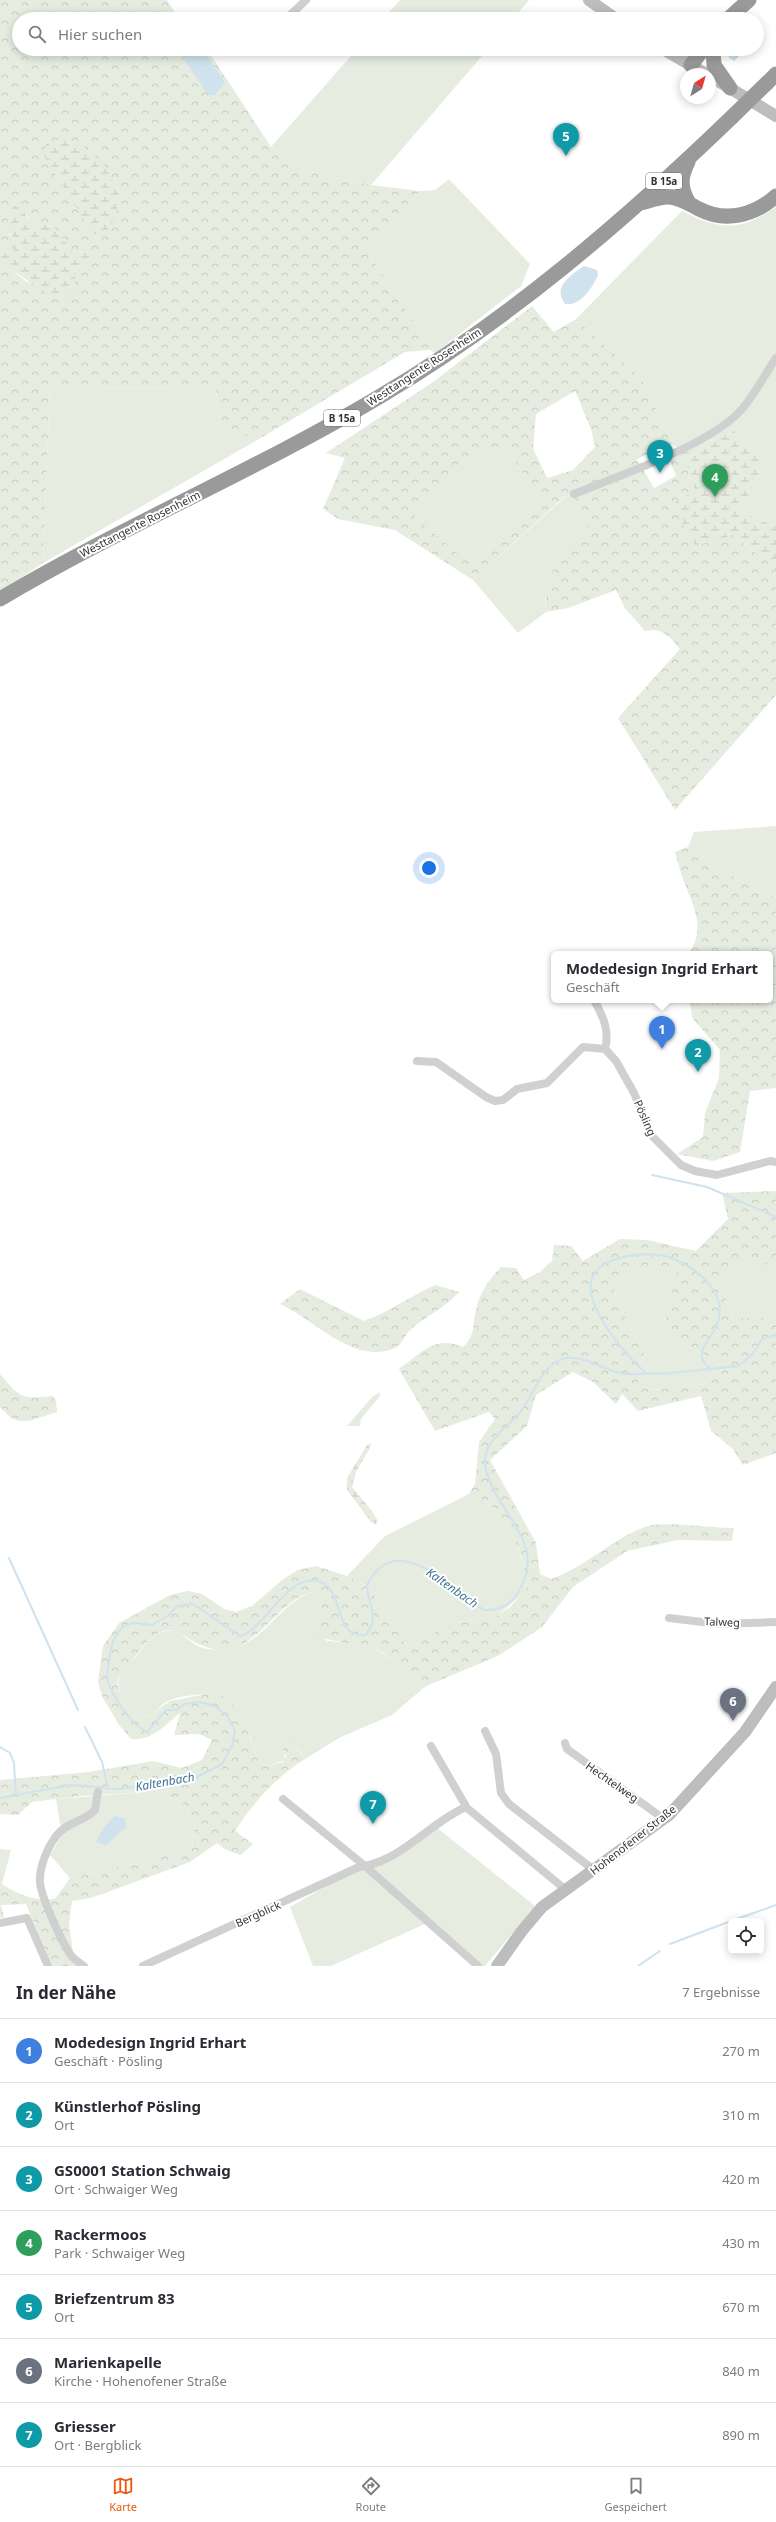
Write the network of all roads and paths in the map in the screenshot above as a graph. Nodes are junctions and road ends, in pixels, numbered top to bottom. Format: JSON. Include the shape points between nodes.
{"nodes":[{"id":1,"x":306,"y":0,"type":"edge"},
{"id":2,"x":588,"y":0,"type":"edge"},
{"id":3,"x":749,"y":0,"type":"edge"},
{"id":4,"x":293,"y":12,"type":"edge"},
{"id":5,"x":606,"y":12,"type":"edge"},
{"id":6,"x":736,"y":12,"type":"edge"},
{"id":7,"x":675,"y":56,"type":"edge"},
{"id":8,"x":697,"y":56,"type":"edge"},
{"id":9,"x":713,"y":56,"type":"edge"},
{"id":10,"x":691,"y":65,"type":"junction"},
{"id":11,"x":696,"y":68,"type":"edge"},
{"id":12,"x":771,"y":79,"type":"edge"},
{"id":13,"x":716,"y":80,"type":"edge"},
{"id":14,"x":730,"y":88,"type":"junction"},
{"id":15,"x":776,"y":116,"type":"edge"},
{"id":16,"x":690,"y":158,"type":"junction"},
{"id":17,"x":776,"y":196,"type":"edge"},
{"id":18,"x":689,"y":203,"type":"junction"},
{"id":19,"x":638,"y":204,"type":"junction"},
{"id":20,"x":776,"y":358,"type":"edge"},
{"id":21,"x":574,"y":494,"type":"dead end"},
{"id":22,"x":0,"y":599,"type":"edge"},
{"id":23,"x":596,"y":1003,"type":"edge"},
{"id":24,"x":605,"y":1049,"type":"junction"},
{"id":25,"x":417,"y":1060,"type":"dead end"},
{"id":26,"x":773,"y":1161,"type":"edge"},
{"id":27,"x":669,"y":1618,"type":"dead end"},
{"id":28,"x":776,"y":1622,"type":"edge"},
{"id":29,"x":776,"y":1687,"type":"edge"},
{"id":30,"x":485,"y":1731,"type":"dead end"},
{"id":31,"x":565,"y":1742,"type":"dead end"},
{"id":32,"x":431,"y":1746,"type":"dead end"},
{"id":33,"x":98,"y":1792,"type":"dead end"},
{"id":34,"x":283,"y":1799,"type":"dead end"},
{"id":35,"x":466,"y":1807,"type":"junction"},
{"id":36,"x":664,"y":1819,"type":"junction"},
{"id":37,"x":365,"y":1866,"type":"junction"},
{"id":38,"x":595,"y":1871,"type":"junction"},
{"id":39,"x":566,"y":1890,"type":"junction"},
{"id":40,"x":0,"y":1923,"type":"edge"},
{"id":41,"x":146,"y":1965,"type":"edge"},
{"id":42,"x":48,"y":1966,"type":"edge"},
{"id":43,"x":84,"y":1966,"type":"edge"},
{"id":44,"x":478,"y":1966,"type":"edge"},
{"id":45,"x":497,"y":1966,"type":"edge"}],
"edges":[{"from":1,"to":4,"type":"street"},
{"from":2,"to":5,"type":"main road"},
{"from":3,"to":6,"type":"highway"},
{"from":7,"to":10,"type":"main road"},
{"from":8,"to":10,"type":"highway"},
{"from":9,"to":14,"type":"highway","via":[[714,65]]},
{"from":10,"to":11,"type":"main road"},
{"from":12,"to":16,"type":"highway","name":"Westtangente Rosenheim","number":"B 15a","bridge":true},
{"from":13,"to":14,"type":"main road"},
{"from":14,"to":15,"type":"main road"},
{"from":16,"to":18,"type":"highway","via":[[681,179],[683,192]]},
{"from":16,"to":19,"type":"highway","name":"Westtangente Rosenheim","number":"B 15a"},
{"from":17,"to":18,"type":"highway","via":[[753,212],[733,216],[708,213]]},
{"from":18,"to":19,"type":"highway","via":[[667,197]]},
{"from":19,"to":22,"type":"highway","name":"Westtangente Rosenheim","number":"B 15a","via":[[596,242],[476,334],[386,393],[303,440],[111,538]]},
{"from":20,"to":21,"type":"street","via":[[742,409],[720,428],[690,445]]},
{"from":23,"to":24,"type":"street","via":[[603,1016],[608,1037]]},
{"from":24,"to":25,"type":"street","via":[[582,1047],[547,1083],[517,1089],[503,1100],[495,1101],[436,1062]]},
{"from":24,"to":26,"type":"street","name":"Pösling","via":[[616,1061],[634,1093],[652,1136],[681,1165],[695,1171],[717,1175]]},
{"from":27,"to":28,"type":"street","name":"Talweg","via":[[719,1624]]},
{"from":29,"to":36,"type":"main road","name":"Hohenofener Straße","via":[[745,1732],[694,1790]]},
{"from":30,"to":38,"type":"street","via":[[496,1754],[501,1793],[509,1804]]},
{"from":31,"to":36,"type":"street","name":"Hechtelweg","via":[[567,1749]]},
{"from":32,"to":35,"type":"street"},
{"from":33,"to":43,"type":"street","via":[[95,1810],[70,1823],[57,1835],[41,1869],[40,1884],[60,1937],[71,1956]]},
{"from":34,"to":37,"type":"street"},
{"from":35,"to":37,"type":"street","name":"Bergblick","via":[[455,1811],[428,1833],[376,1864]]},
{"from":35,"to":39,"type":"street"},
{"from":36,"to":38,"type":"main road","name":"Hohenofener Straße"},
{"from":37,"to":41,"type":"street","name":"Bergblick"},
{"from":37,"to":44,"type":"street"},
{"from":38,"to":39,"type":"main road","name":"Hohenofener Straße"},
{"from":39,"to":45,"type":"main road","name":"Hohenofener Straße","via":[[542,1907]]},
{"from":40,"to":42,"type":"street","via":[[27,1918]]}]}
